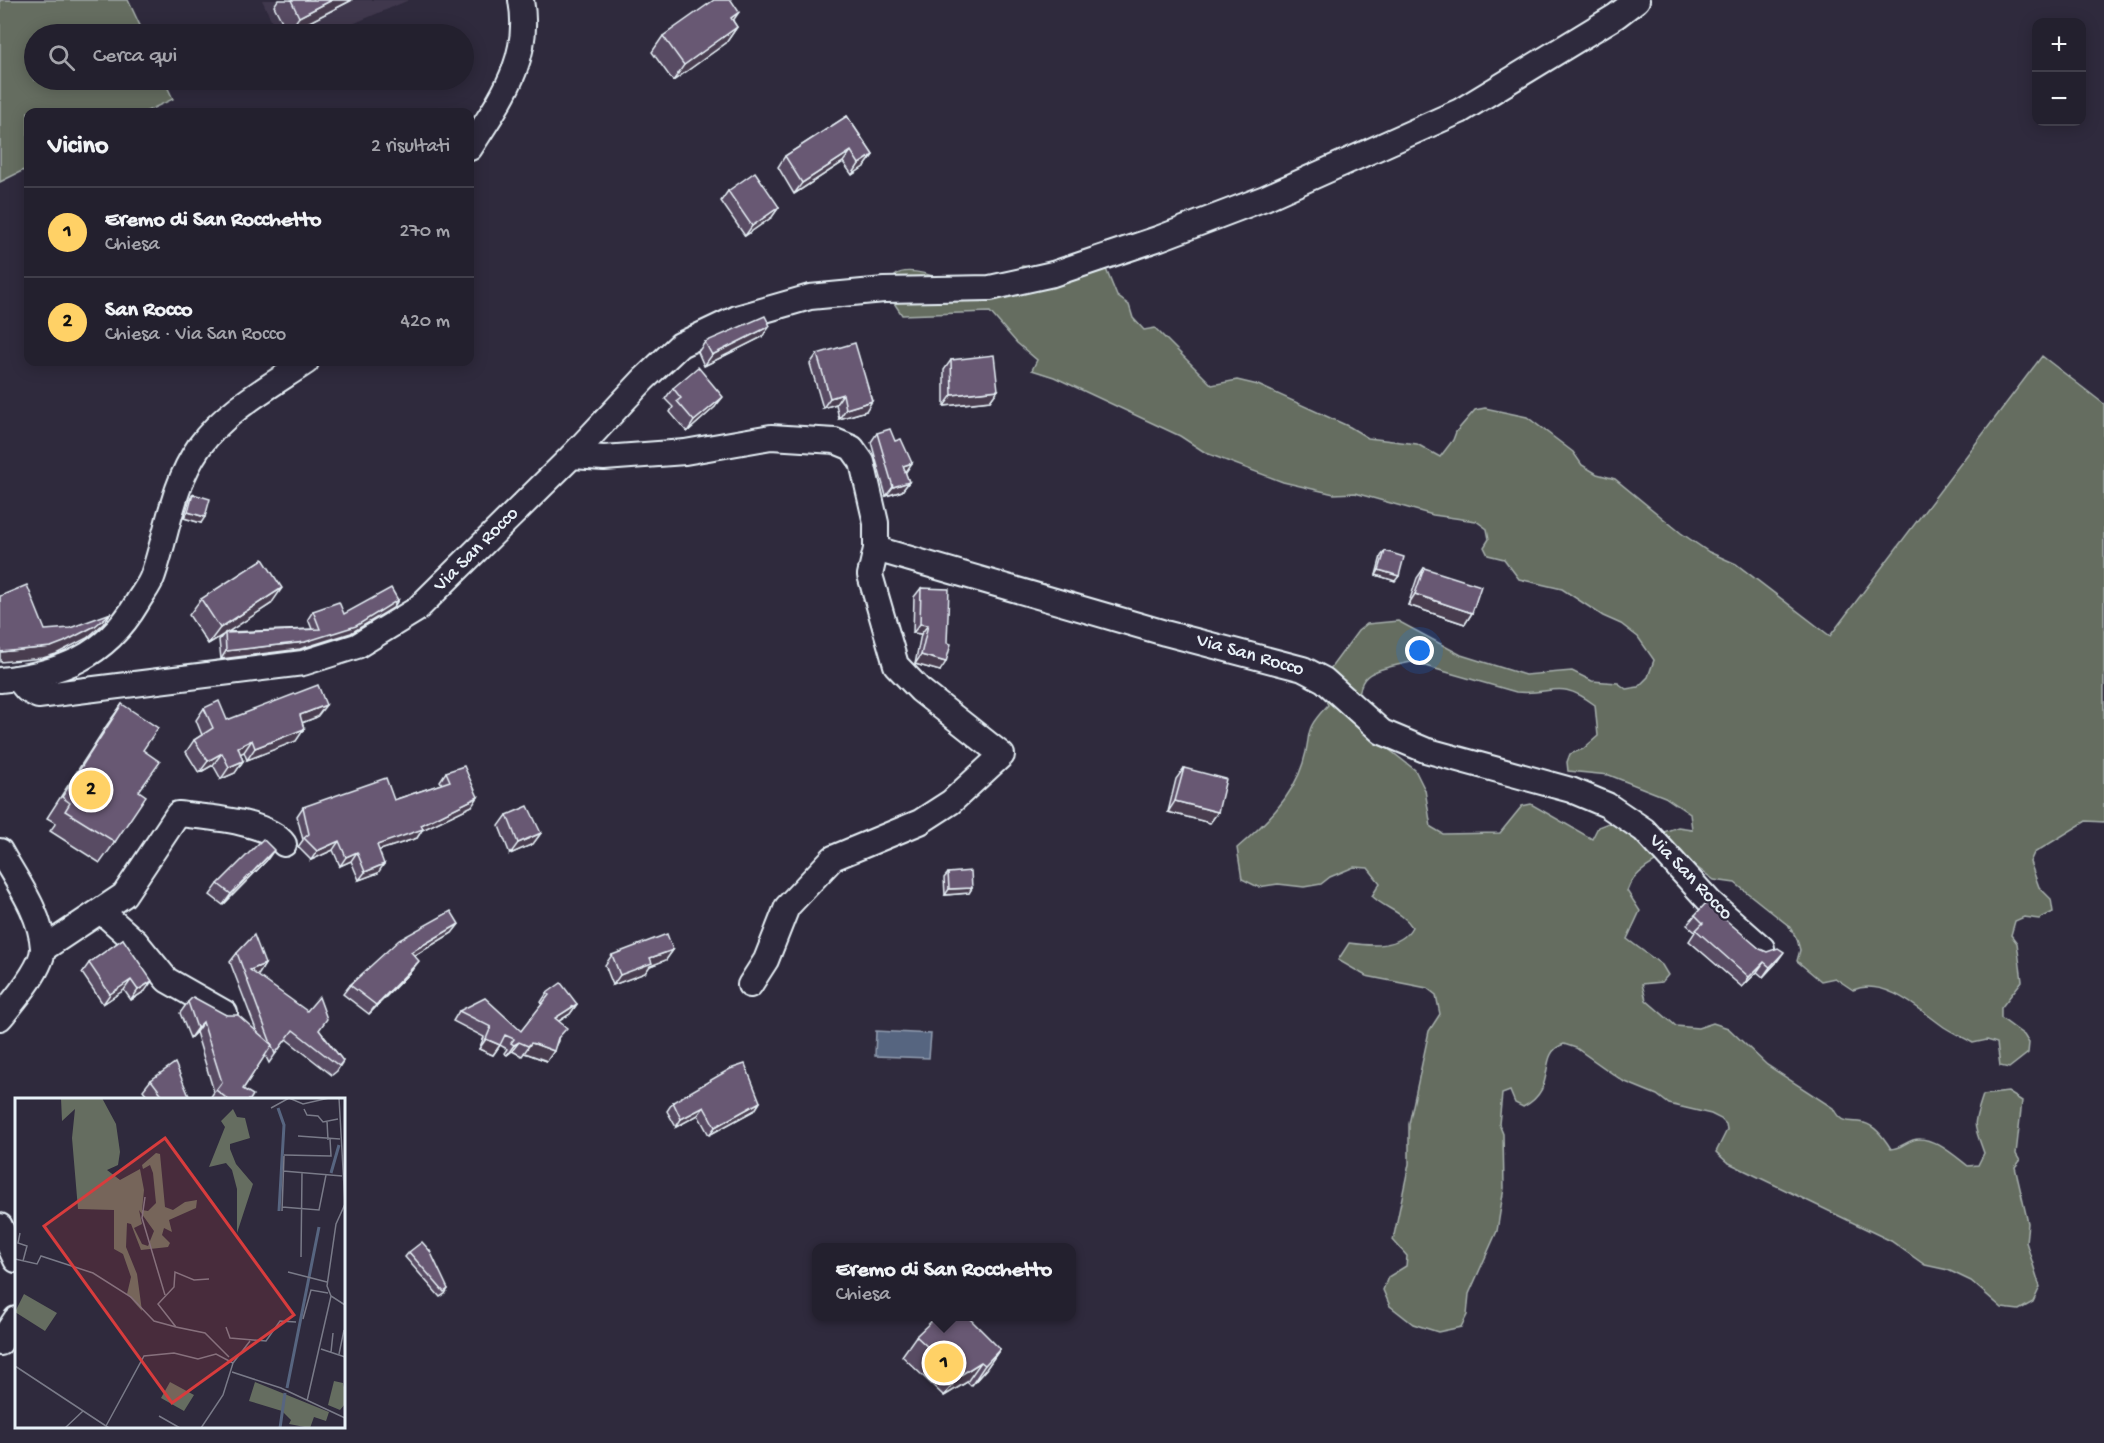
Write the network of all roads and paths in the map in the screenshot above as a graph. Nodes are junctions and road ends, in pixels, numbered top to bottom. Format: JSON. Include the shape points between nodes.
{"nodes":[{"id":1,"x":521,"y":0,"type":"edge"},
{"id":2,"x":1637,"y":0,"type":"edge"},
{"id":3,"x":474,"y":141,"type":"edge"},
{"id":4,"x":300,"y":366,"type":"edge"},
{"id":5,"x":572,"y":456,"type":"junction"},
{"id":6,"x":876,"y":549,"type":"junction"},
{"id":7,"x":9,"y":679,"type":"edge"},
{"id":8,"x":284,"y":844,"type":"dead end"},
{"id":9,"x":0,"y":851,"type":"edge"},
{"id":10,"x":101,"y":911,"type":"junction"},
{"id":11,"x":1762,"y":948,"type":"edge"},
{"id":12,"x":43,"y":949,"type":"junction"},
{"id":13,"x":750,"y":985,"type":"dead end"},
{"id":14,"x":225,"y":1013,"type":"edge"},
{"id":15,"x":0,"y":1018,"type":"edge"},
{"id":16,"x":0,"y":1226,"type":"edge"},
{"id":17,"x":15,"y":1258,"type":"edge"},
{"id":18,"x":15,"y":1321,"type":"edge"},
{"id":19,"x":0,"y":1343,"type":"edge"}],
"edges":[{"from":1,"to":3,"type":"street","via":[[523,40],[514,75]]},
{"from":2,"to":5,"type":"street","name":"Via San Rocco","via":[[1460,111],[1265,198],[1160,238],[1053,274],[990,288],[884,290],[810,297],[737,318],[680,345],[628,394]]},
{"from":4,"to":7,"type":"street","via":[[217,425],[199,448],[177,487],[152,577],[129,617],[109,641],[88,657],[62,668]]},
{"from":5,"to":6,"type":"street","via":[[604,458],[685,452],[771,438],[835,441],[852,448],[862,462],[876,523]]},
{"from":5,"to":7,"type":"street","name":"Via San Rocco","via":[[416,610],[357,646],[303,663],[38,696]]},
{"from":6,"to":11,"type":"street","name":"Via San Rocco","via":[[1303,669],[1324,680],[1382,732],[1425,750],[1571,790],[1607,805],[1644,830],[1710,902]]},
{"from":6,"to":13,"type":"street","via":[[870,575],[896,665],[920,690],[1002,755],[951,802],[920,822],[833,858],[787,907],[766,960]]},
{"from":8,"to":10,"type":"street","via":[[277,835],[219,818],[178,814],[124,895]]},
{"from":9,"to":12,"type":"street","via":[[33,909]]},
{"from":10,"to":12,"type":"street"},
{"from":10,"to":14,"type":"street","via":[[136,942],[167,980]]},
{"from":12,"to":15,"type":"street","via":[[37,967]]},
{"from":16,"to":17,"type":"street"},
{"from":18,"to":19,"type":"street"}]}
